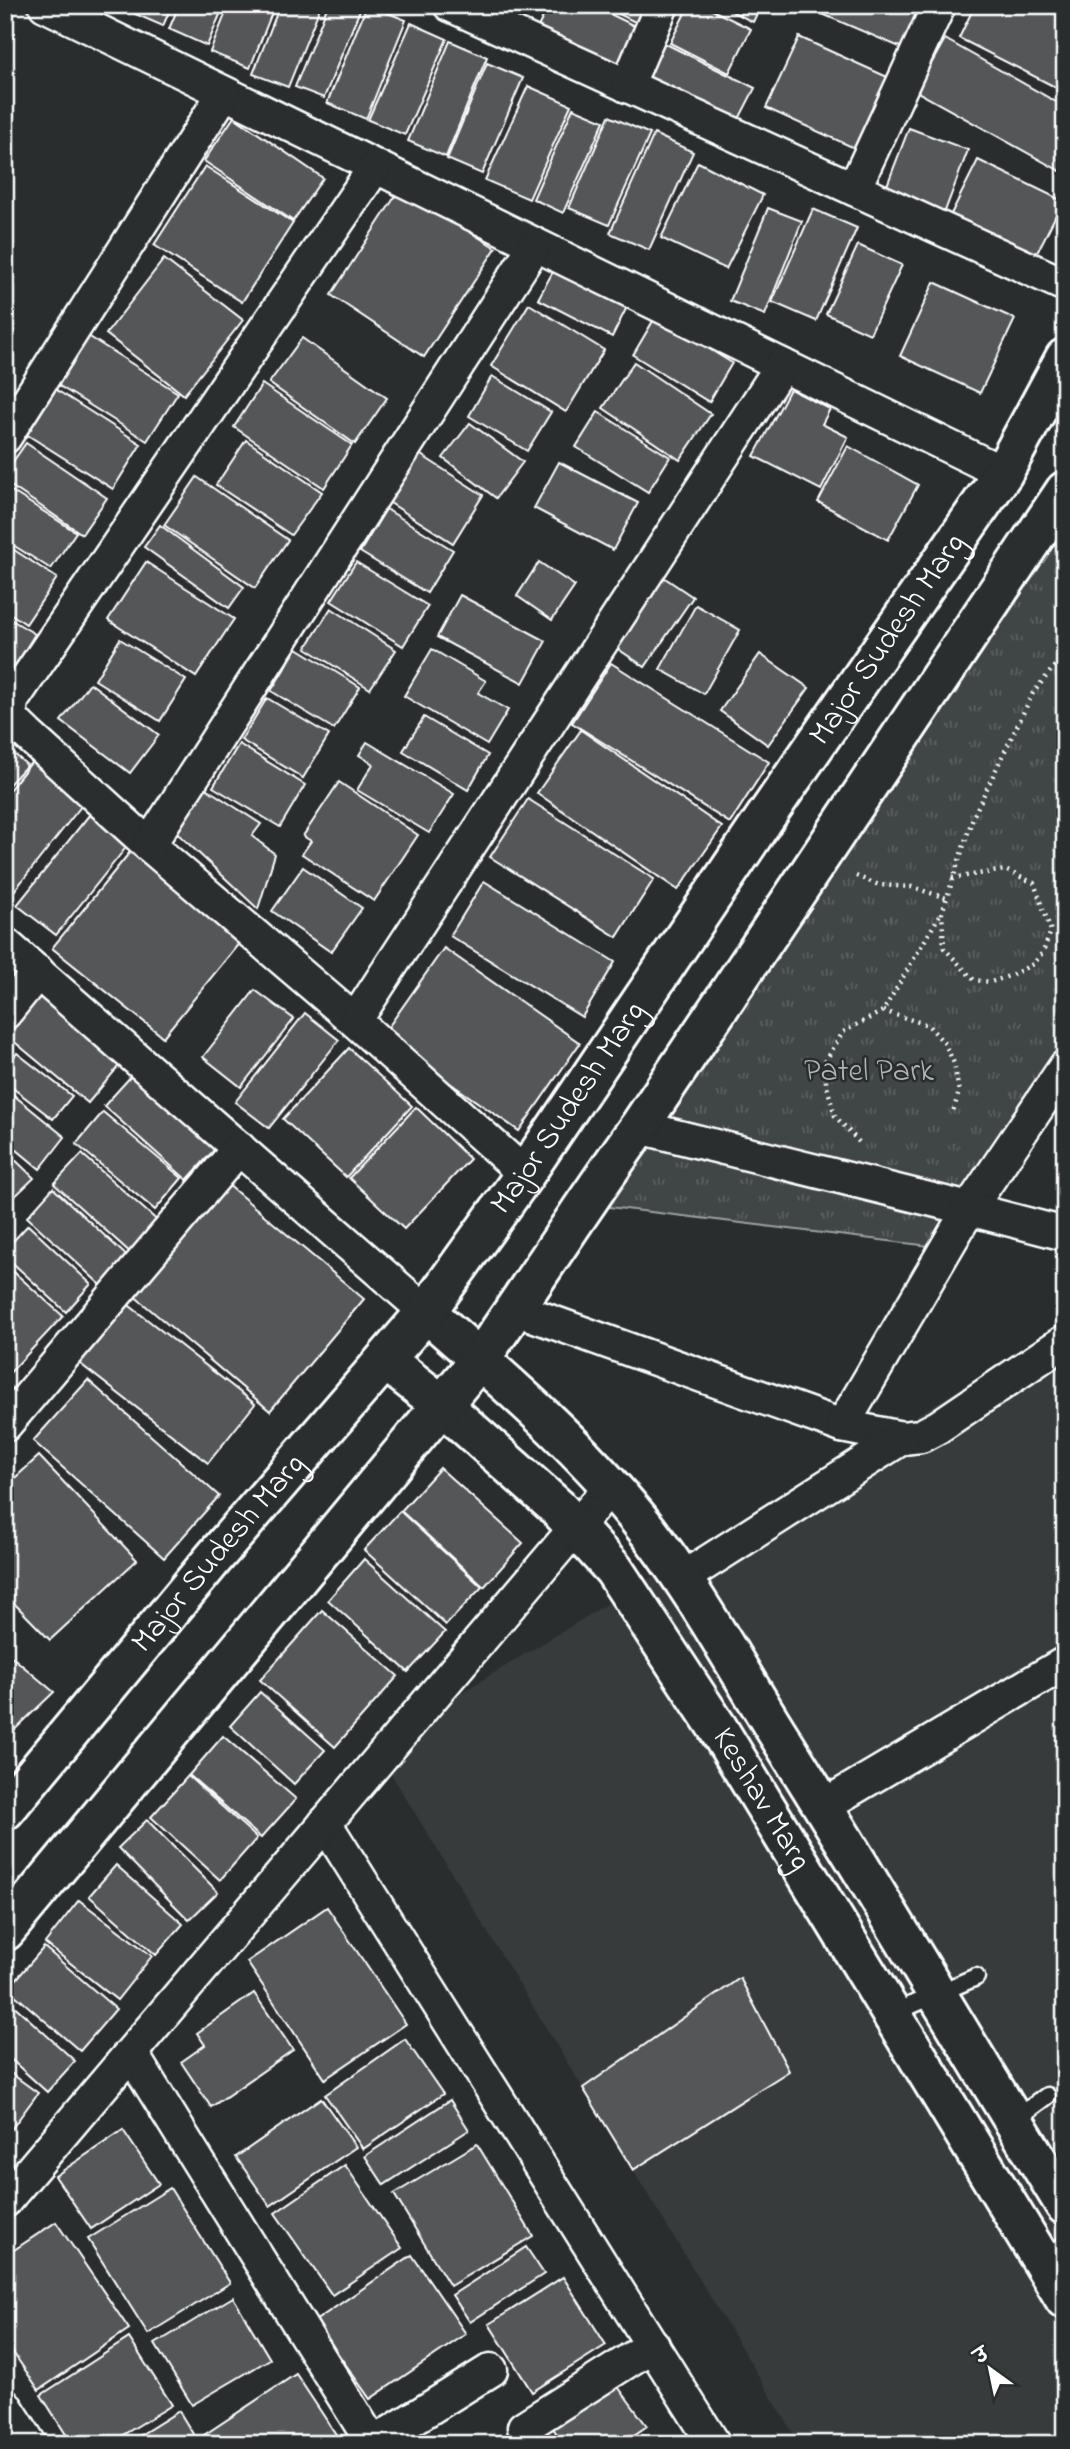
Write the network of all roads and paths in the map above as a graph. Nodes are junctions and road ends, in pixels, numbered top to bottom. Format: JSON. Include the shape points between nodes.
{"nodes":[{"id":1,"x":45,"y":5,"type":"edge"},
{"id":2,"x":450,"y":5,"type":"edge"},
{"id":3,"x":662,"y":5,"type":"edge"},
{"id":4,"x":939,"y":5,"type":"edge"},
{"id":5,"x":627,"y":86,"type":"junction"},
{"id":6,"x":224,"y":93,"type":"junction"},
{"id":7,"x":375,"y":167,"type":"junction"},
{"id":8,"x":853,"y":189,"type":"junction"},
{"id":9,"x":535,"y":245,"type":"junction"},
{"id":10,"x":1065,"y":285,"type":"edge"},
{"id":11,"x":1065,"y":358,"type":"edge"},
{"id":12,"x":782,"y":365,"type":"junction"},
{"id":13,"x":5,"y":437,"type":"edge"},
{"id":14,"x":1003,"y":473,"type":"junction"},
{"id":15,"x":1063,"y":501,"type":"edge"},
{"id":16,"x":1065,"y":653,"type":"edge"},
{"id":17,"x":7,"y":708,"type":"edge"},
{"id":18,"x":149,"y":845,"type":"junction"},
{"id":19,"x":824,"y":852,"type":"junction"},
{"id":20,"x":953,"y":878,"type":"junction"},
{"id":21,"x":946,"y":898,"type":"junction"},
{"id":22,"x":942,"y":912,"type":"junction"},
{"id":23,"x":5,"y":944,"type":"edge"},
{"id":24,"x":38,"y":972,"type":"junction"},
{"id":25,"x":883,"y":1012,"type":"junction"},
{"id":26,"x":5,"y":1013,"type":"edge"},
{"id":27,"x":355,"y":1020,"type":"junction"},
{"id":28,"x":1065,"y":1068,"type":"edge"},
{"id":29,"x":953,"y":1112,"type":"dead end"},
{"id":30,"x":639,"y":1127,"type":"junction"},
{"id":31,"x":869,"y":1144,"type":"dead end"},
{"id":32,"x":239,"y":1148,"type":"junction"},
{"id":33,"x":525,"y":1174,"type":"junction"},
{"id":34,"x":969,"y":1209,"type":"junction"},
{"id":35,"x":1065,"y":1234,"type":"edge"},
{"id":36,"x":516,"y":1309,"type":"junction"},
{"id":37,"x":426,"y":1312,"type":"junction"},
{"id":38,"x":1065,"y":1341,"type":"edge"},
{"id":39,"x":480,"y":1359,"type":"junction"},
{"id":40,"x":385,"y":1360,"type":"junction"},
{"id":41,"x":442,"y":1405,"type":"junction"},
{"id":42,"x":8,"y":1417,"type":"edge"},
{"id":43,"x":842,"y":1426,"type":"junction"},
{"id":44,"x":902,"y":1438,"type":"junction"},
{"id":45,"x":611,"y":1486,"type":"junction"},
{"id":46,"x":576,"y":1527,"type":"junction"},
{"id":47,"x":681,"y":1579,"type":"junction"},
{"id":48,"x":1065,"y":1663,"type":"edge"},
{"id":49,"x":823,"y":1806,"type":"junction"},
{"id":50,"x":5,"y":1810,"type":"edge"},
{"id":51,"x":325,"y":1823,"type":"junction"},
{"id":52,"x":5,"y":1931,"type":"edge"},
{"id":53,"x":976,"y":1976,"type":"dead end"},
{"id":54,"x":936,"y":1994,"type":"junction"},
{"id":55,"x":891,"y":2014,"type":"junction"},
{"id":56,"x":131,"y":2053,"type":"junction"},
{"id":57,"x":1047,"y":2096,"type":"dead end"},
{"id":58,"x":1013,"y":2121,"type":"junction"},
{"id":59,"x":5,"y":2201,"type":"edge"},
{"id":60,"x":1065,"y":2205,"type":"edge"},
{"id":61,"x":1054,"y":2253,"type":"edge"},
{"id":62,"x":1065,"y":2299,"type":"edge"},
{"id":63,"x":653,"y":2344,"type":"junction"},
{"id":64,"x":491,"y":2370,"type":"dead end"},
{"id":65,"x":5,"y":2405,"type":"edge"},
{"id":66,"x":524,"y":2427,"type":"dead end"},
{"id":67,"x":30,"y":2444,"type":"edge"},
{"id":68,"x":373,"y":2444,"type":"edge"},
{"id":69,"x":714,"y":2444,"type":"edge"}],
"edges":[{"from":1,"to":6,"type":"street"},
{"from":2,"to":5,"type":"street"},
{"from":3,"to":5,"type":"street"},
{"from":4,"to":8,"type":"street"},
{"from":5,"to":8,"type":"street"},
{"from":6,"to":7,"type":"street"},
{"from":6,"to":13,"type":"street"},
{"from":7,"to":9,"type":"street"},
{"from":7,"to":17,"type":"street"},
{"from":8,"to":10,"type":"street"},
{"from":9,"to":12,"type":"street"},
{"from":9,"to":18,"type":"street"},
{"from":11,"to":14,"type":"street","name":"Major Sudesh Marg"},
{"from":12,"to":14,"type":"street"},
{"from":12,"to":27,"type":"street"},
{"from":14,"to":33,"type":"street","name":"Major Sudesh Marg"},
{"from":15,"to":19,"type":"street","name":"Major Sudesh Marg"},
{"from":16,"to":20,"type":"path","via":[[1033,693],[973,817]]},
{"from":17,"to":18,"type":"street","via":[[27,735]]},
{"from":18,"to":27,"type":"street"},
{"from":19,"to":21,"type":"path","via":[[855,876]]},
{"from":19,"to":30,"type":"street","name":"Major Sudesh Marg"},
{"from":20,"to":21,"type":"path"},
{"from":20,"to":22,"type":"path","via":[[1005,870],[1034,883],[1051,932],[1032,964],[991,982],[974,980],[944,948]]},
{"from":21,"to":22,"type":"path"},
{"from":22,"to":25,"type":"path"},
{"from":23,"to":24,"type":"street"},
{"from":24,"to":26,"type":"street"},
{"from":24,"to":32,"type":"street"},
{"from":25,"to":29,"type":"path","via":[[928,1025],[945,1044],[959,1092]]},
{"from":25,"to":31,"type":"path","via":[[843,1032],[825,1062],[835,1116],[857,1142]]},
{"from":27,"to":33,"type":"street"},
{"from":28,"to":34,"type":"street"},
{"from":30,"to":34,"type":"street"},
{"from":30,"to":36,"type":"street","name":"Major Sudesh Marg"},
{"from":32,"to":37,"type":"street"},
{"from":32,"to":42,"type":"street"},
{"from":33,"to":37,"type":"street","name":"Major Sudesh Marg"},
{"from":34,"to":35,"type":"street"},
{"from":34,"to":43,"type":"street"},
{"from":36,"to":39,"type":"street","name":"Major Sudesh Marg"},
{"from":36,"to":43,"type":"street"},
{"from":37,"to":39,"type":"street","name":"Keshav Marg"},
{"from":37,"to":40,"type":"street","name":"Major Sudesh Marg"},
{"from":38,"to":44,"type":"street","via":[[937,1427],[921,1436]]},
{"from":39,"to":41,"type":"street","name":"Major Sudesh Marg"},
{"from":39,"to":45,"type":"street","name":"Keshav Marg"},
{"from":40,"to":41,"type":"street","name":"Keshav Marg"},
{"from":40,"to":50,"type":"street","name":"Major Sudesh Marg"},
{"from":41,"to":46,"type":"street","name":"Keshav Marg"},
{"from":41,"to":52,"type":"street","name":"Major Sudesh Marg"},
{"from":43,"to":44,"type":"street"},
{"from":44,"to":47,"type":"street"},
{"from":45,"to":46,"type":"street"},
{"from":45,"to":47,"type":"street","name":"Keshav Marg"},
{"from":46,"to":51,"type":"street"},
{"from":46,"to":55,"type":"street","name":"Keshav Marg","via":[[614,1570],[668,1650]]},
{"from":47,"to":49,"type":"street","name":"Keshav Marg"},
{"from":48,"to":49,"type":"street"},
{"from":49,"to":54,"type":"street","name":"Keshav Marg"},
{"from":51,"to":56,"type":"street"},
{"from":51,"to":63,"type":"street"},
{"from":53,"to":54,"type":"lane"},
{"from":54,"to":55,"type":"lane"},
{"from":54,"to":58,"type":"street","name":"Keshav Marg"},
{"from":55,"to":61,"type":"street","name":"Keshav Marg"},
{"from":56,"to":59,"type":"street"},
{"from":56,"to":68,"type":"street"},
{"from":57,"to":58,"type":"lane"},
{"from":58,"to":60,"type":"street","name":"Keshav Marg"},
{"from":61,"to":62,"type":"street","name":"Keshav Marg"},
{"from":63,"to":66,"type":"street"},
{"from":63,"to":69,"type":"street"},
{"from":64,"to":68,"type":"street"},
{"from":65,"to":67,"type":"street"}]}
